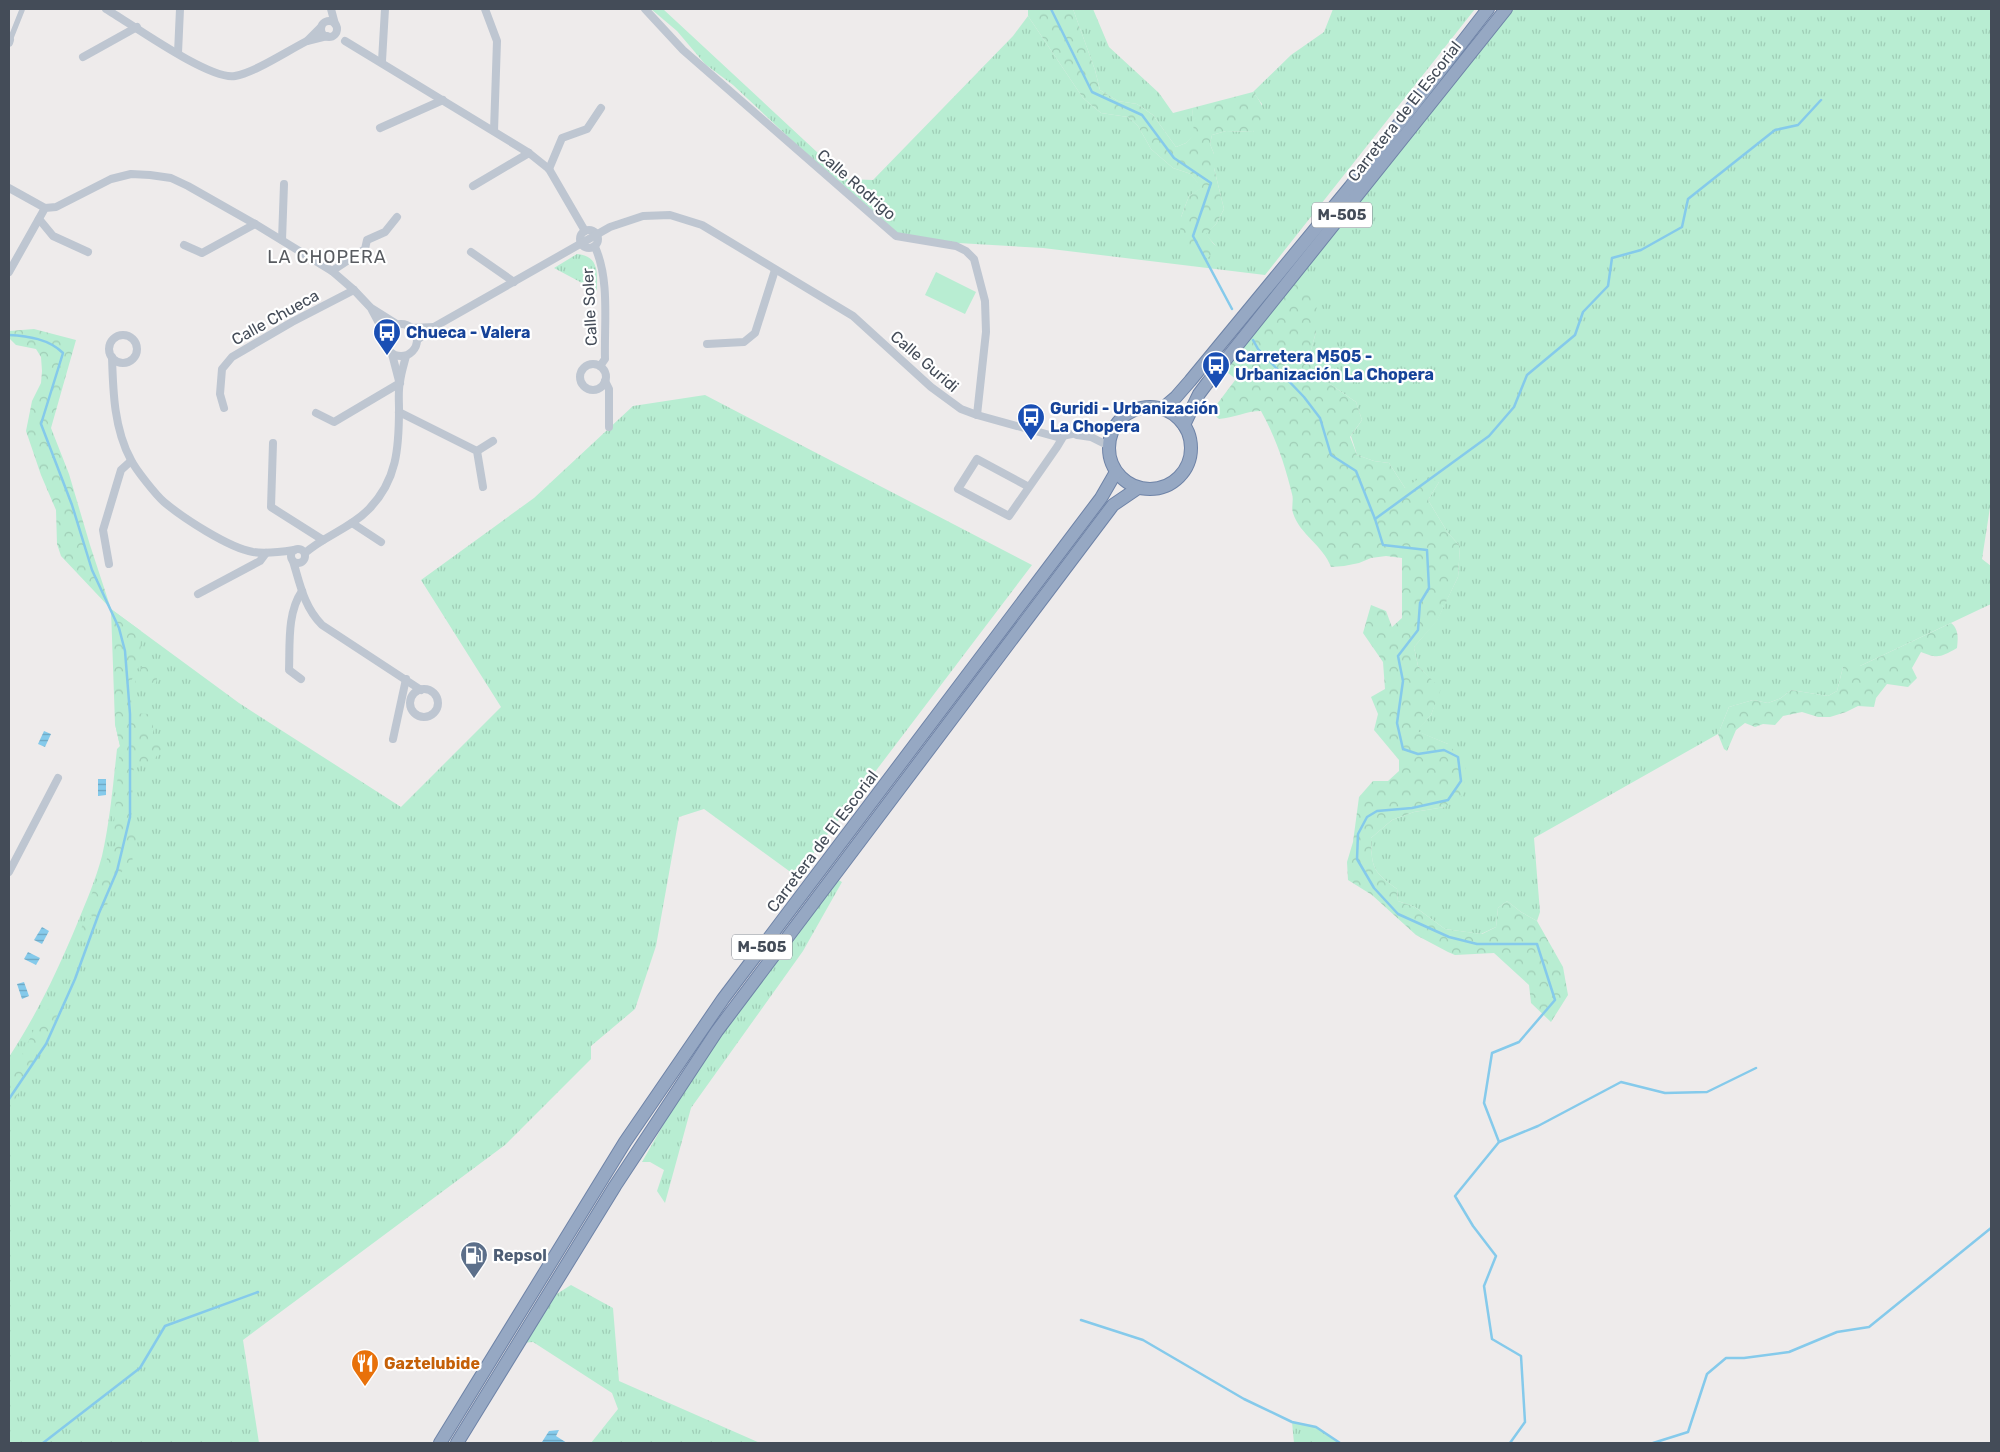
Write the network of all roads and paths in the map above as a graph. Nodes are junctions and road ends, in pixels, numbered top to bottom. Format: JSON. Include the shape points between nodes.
{"nodes":[{"id":1,"x":106,"y":9,"type":"edge"},
{"id":2,"x":180,"y":9,"type":"edge"},
{"id":3,"x":330,"y":9,"type":"edge"},
{"id":4,"x":385,"y":9,"type":"edge"},
{"id":5,"x":485,"y":9,"type":"edge"},
{"id":6,"x":644,"y":9,"type":"edge"},
{"id":7,"x":1488,"y":9,"type":"edge"},
{"id":8,"x":1506,"y":9,"type":"edge"},
{"id":9,"x":22,"y":10,"type":"edge"},
{"id":10,"x":323,"y":25,"type":"junction"},
{"id":11,"x":336,"y":25,"type":"junction"},
{"id":12,"x":137,"y":27,"type":"junction"},
{"id":13,"x":328,"y":36,"type":"junction"},
{"id":14,"x":345,"y":40,"type":"junction"},
{"id":15,"x":308,"y":41,"type":"junction"},
{"id":16,"x":9,"y":42,"type":"edge"},
{"id":17,"x":178,"y":54,"type":"junction"},
{"id":18,"x":83,"y":58,"type":"dead end"},
{"id":19,"x":382,"y":62,"type":"junction"},
{"id":20,"x":443,"y":100,"type":"junction"},
{"id":21,"x":601,"y":108,"type":"dead end"},
{"id":22,"x":380,"y":128,"type":"dead end"},
{"id":23,"x":494,"y":131,"type":"junction"},
{"id":24,"x":529,"y":153,"type":"junction"},
{"id":25,"x":549,"y":169,"type":"junction"},
{"id":26,"x":284,"y":184,"type":"dead end"},
{"id":27,"x":473,"y":186,"type":"dead end"},
{"id":28,"x":9,"y":188,"type":"edge"},
{"id":29,"x":45,"y":208,"type":"junction"},
{"id":30,"x":397,"y":217,"type":"dead end"},
{"id":31,"x":39,"y":219,"type":"junction"},
{"id":32,"x":255,"y":224,"type":"junction"},
{"id":33,"x":585,"y":231,"type":"junction"},
{"id":34,"x":598,"y":235,"type":"junction"},
{"id":35,"x":282,"y":240,"type":"junction"},
{"id":36,"x":582,"y":244,"type":"junction"},
{"id":37,"x":184,"y":246,"type":"dead end"},
{"id":38,"x":595,"y":247,"type":"junction"},
{"id":39,"x":88,"y":252,"type":"dead end"},
{"id":40,"x":471,"y":252,"type":"dead end"},
{"id":41,"x":775,"y":270,"type":"junction"},
{"id":42,"x":332,"y":271,"type":"junction"},
{"id":43,"x":9,"y":272,"type":"edge"},
{"id":44,"x":514,"y":282,"type":"junction"},
{"id":45,"x":354,"y":290,"type":"junction"},
{"id":46,"x":371,"y":308,"type":"junction"},
{"id":47,"x":398,"y":325,"type":"junction"},
{"id":48,"x":434,"y":327,"type":"junction"},
{"id":49,"x":411,"y":328,"type":"junction"},
{"id":50,"x":386,"y":336,"type":"junction"},
{"id":51,"x":417,"y":340,"type":"junction"},
{"id":52,"x":707,"y":344,"type":"dead end"},
{"id":53,"x":392,"y":354,"type":"junction"},
{"id":54,"x":406,"y":356,"type":"junction"},
{"id":55,"x":112,"y":357,"type":"dead end"},
{"id":56,"x":600,"y":366,"type":"junction"},
{"id":57,"x":605,"y":381,"type":"junction"},
{"id":58,"x":400,"y":383,"type":"junction"},
{"id":59,"x":224,"y":408,"type":"dead end"},
{"id":60,"x":1162,"y":409,"type":"junction"},
{"id":61,"x":399,"y":412,"type":"junction"},
{"id":62,"x":316,"y":413,"type":"dead end"},
{"id":63,"x":977,"y":415,"type":"junction"},
{"id":64,"x":1116,"y":424,"type":"junction"},
{"id":65,"x":1184,"y":425,"type":"junction"},
{"id":66,"x":609,"y":427,"type":"dead end"},
{"id":67,"x":1073,"y":434,"type":"junction"},
{"id":68,"x":1062,"y":436,"type":"junction"},
{"id":69,"x":492,"y":441,"type":"dead end"},
{"id":70,"x":273,"y":443,"type":"dead end"},
{"id":71,"x":1109,"y":446,"type":"junction"},
{"id":72,"x":477,"y":451,"type":"junction"},
{"id":73,"x":131,"y":461,"type":"junction"},
{"id":74,"x":1116,"y":472,"type":"junction"},
{"id":75,"x":483,"y":486,"type":"dead end"},
{"id":76,"x":1029,"y":487,"type":"junction"},
{"id":77,"x":1138,"y":488,"type":"junction"},
{"id":78,"x":352,"y":523,"type":"junction"},
{"id":79,"x":323,"y":540,"type":"junction"},
{"id":80,"x":381,"y":542,"type":"dead end"},
{"id":81,"x":300,"y":550,"type":"junction"},
{"id":82,"x":275,"y":552,"type":"junction"},
{"id":83,"x":266,"y":553,"type":"junction"},
{"id":84,"x":292,"y":560,"type":"junction"},
{"id":85,"x":304,"y":561,"type":"junction"},
{"id":86,"x":109,"y":564,"type":"dead end"},
{"id":87,"x":302,"y":589,"type":"junction"},
{"id":88,"x":198,"y":594,"type":"dead end"},
{"id":89,"x":301,"y":679,"type":"dead end"},
{"id":90,"x":406,"y":679,"type":"junction"},
{"id":91,"x":421,"y":690,"type":"dead end"},
{"id":92,"x":392,"y":739,"type":"dead end"},
{"id":93,"x":58,"y":778,"type":"dead end"},
{"id":94,"x":9,"y":871,"type":"edge"},
{"id":95,"x":440,"y":1443,"type":"edge"},
{"id":96,"x":457,"y":1443,"type":"edge"}],
"edges":[{"from":1,"to":12,"type":"street"},
{"from":2,"to":17,"type":"street"},
{"from":3,"to":10,"type":"street"},
{"from":3,"to":11,"type":"street"},
{"from":4,"to":19,"type":"street"},
{"from":5,"to":23,"type":"street","via":[[497,41]]},
{"from":6,"to":63,"type":"street","name":"Calle Rodrigo","via":[[683,50],[896,236],[956,246],[974,259],[985,301],[986,332]]},
{"from":7,"to":60,"type":"highway","name":"Carretera de El Escorial","number":"M-505","via":[[1350,187],[1190,381]]},
{"from":8,"to":65,"type":"highway","name":"Carretera de El Escorial","number":"M-505","via":[[1203,388]]},
{"from":9,"to":16,"type":"street"},
{"from":10,"to":11,"type":"street","via":[[329,21]]},
{"from":10,"to":13,"type":"street","via":[[322,32]]},
{"from":10,"to":15,"type":"street"},
{"from":11,"to":13,"type":"street","via":[[335,33]]},
{"from":11,"to":14,"type":"street"},
{"from":12,"to":17,"type":"street"},
{"from":12,"to":18,"type":"street"},
{"from":13,"to":14,"type":"street"},
{"from":13,"to":15,"type":"street"},
{"from":14,"to":19,"type":"street"},
{"from":15,"to":17,"type":"street","via":[[234,76],[210,72]]},
{"from":19,"to":20,"type":"street"},
{"from":20,"to":22,"type":"street"},
{"from":20,"to":23,"type":"street"},
{"from":21,"to":25,"type":"street","via":[[587,129],[562,138]]},
{"from":23,"to":24,"type":"street"},
{"from":24,"to":25,"type":"street"},
{"from":24,"to":27,"type":"street"},
{"from":25,"to":33,"type":"street"},
{"from":26,"to":35,"type":"street"},
{"from":28,"to":29,"type":"street"},
{"from":29,"to":31,"type":"street"},
{"from":29,"to":32,"type":"street","name":"Calle Chueca","via":[[56,207],[111,179],[131,174],[150,175],[171,178]]},
{"from":30,"to":42,"type":"street","name":"Calle Chueca","via":[[386,232],[367,240],[365,249]]},
{"from":31,"to":39,"type":"street","via":[[53,236]]},
{"from":31,"to":43,"type":"street"},
{"from":32,"to":35,"type":"street","name":"Calle Chueca"},
{"from":32,"to":37,"type":"street","via":[[202,253]]},
{"from":33,"to":34,"type":"street"},
{"from":33,"to":36,"type":"street","via":[[580,237]]},
{"from":34,"to":36,"type":"street","name":"Calle Guridi"},
{"from":34,"to":38,"type":"street"},
{"from":34,"to":41,"type":"street","name":"Calle Guridi","via":[[634,218],[670,215],[702,225]]},
{"from":35,"to":42,"type":"street","name":"Calle Chueca"},
{"from":36,"to":38,"type":"street","via":[[588,248]]},
{"from":36,"to":44,"type":"street","name":"Calle Guridi"},
{"from":38,"to":56,"type":"street","name":"Calle Soler","via":[[604,276],[605,359]]},
{"from":40,"to":44,"type":"street"},
{"from":41,"to":52,"type":"street","via":[[755,333],[744,342]]},
{"from":41,"to":63,"type":"street","name":"Calle Guridi","via":[[853,316],[931,387],[961,409]]},
{"from":42,"to":45,"type":"street","name":"Calle Chueca"},
{"from":44,"to":48,"type":"street","name":"Calle Guridi"},
{"from":45,"to":46,"type":"street","name":"Calle Chueca"},
{"from":45,"to":59,"type":"street","name":"Calle Chueca","via":[[232,357],[222,369],[220,394]]},
{"from":46,"to":47,"type":"street","name":"Calle Chueca"},
{"from":46,"to":50,"type":"street","name":"Calle Chueca"},
{"from":47,"to":49,"type":"street"},
{"from":47,"to":50,"type":"street"},
{"from":48,"to":49,"type":"street","name":"Calle Guridi"},
{"from":48,"to":51,"type":"street","name":"Calle Guridi"},
{"from":49,"to":51,"type":"street"},
{"from":50,"to":53,"type":"street","via":[[386,346]]},
{"from":51,"to":54,"type":"street","via":[[415,348]]},
{"from":53,"to":54,"type":"street"},
{"from":53,"to":58,"type":"street"},
{"from":54,"to":58,"type":"street"},
{"from":55,"to":73,"type":"street","via":[[113,398],[120,434]]},
{"from":56,"to":57,"type":"street","name":"Calle Soler","via":[[606,374]]},
{"from":56,"to":57,"type":"street","name":"Calle Soler","via":[[585,366],[579,379],[584,388],[594,390]]},
{"from":57,"to":66,"type":"street","name":"Calle Soler","via":[[609,389]]},
{"from":58,"to":61,"type":"street"},
{"from":58,"to":62,"type":"street","via":[[334,422]]},
{"from":60,"to":64,"type":"highway","via":[[1137,409]]},
{"from":60,"to":65,"type":"highway"},
{"from":61,"to":72,"type":"street"},
{"from":61,"to":78,"type":"street","via":[[397,457],[392,475],[381,495]]},
{"from":63,"to":68,"type":"street","name":"Calle Guridi"},
{"from":64,"to":67,"type":"street","name":"Calle Guridi"},
{"from":64,"to":71,"type":"highway"},
{"from":65,"to":77,"type":"highway","via":[[1190,438],[1187,466],[1166,486]]},
{"from":67,"to":68,"type":"street","name":"Calle Guridi"},
{"from":67,"to":71,"type":"street","name":"Calle Guridi","via":[[1091,437]]},
{"from":68,"to":76,"type":"street"},
{"from":69,"to":72,"type":"street"},
{"from":70,"to":79,"type":"street","via":[[271,507]]},
{"from":71,"to":74,"type":"highway","via":[[1110,460]]},
{"from":72,"to":75,"type":"street"},
{"from":73,"to":83,"type":"street","via":[[163,501],[195,524],[230,544],[251,552]]},
{"from":73,"to":86,"type":"street","via":[[121,470],[103,530]]},
{"from":74,"to":77,"type":"highway"},
{"from":74,"to":95,"type":"highway","name":"Carretera de El Escorial","number":"M-505","via":[[1101,498],[723,999],[625,1142]]},
{"from":76,"to":76,"type":"street","via":[[1010,516],[958,489],[977,459]]},
{"from":77,"to":96,"type":"highway","name":"Carretera de El Escorial","number":"M-505","via":[[1113,505],[717,1031],[614,1186]]},
{"from":78,"to":79,"type":"street"},
{"from":78,"to":80,"type":"street"},
{"from":79,"to":81,"type":"street"},
{"from":81,"to":82,"type":"street"},
{"from":81,"to":84,"type":"street","via":[[291,554]]},
{"from":81,"to":85,"type":"street"},
{"from":82,"to":83,"type":"street"},
{"from":82,"to":84,"type":"street"},
{"from":83,"to":88,"type":"street","via":[[260,561]]},
{"from":84,"to":85,"type":"street","via":[[299,564]]},
{"from":84,"to":87,"type":"street"},
{"from":85,"to":87,"type":"street"},
{"from":87,"to":89,"type":"street","via":[[291,616],[289,670]]},
{"from":87,"to":90,"type":"street","via":[[312,614],[322,624]]},
{"from":90,"to":91,"type":"street"},
{"from":90,"to":92,"type":"street"},
{"from":93,"to":94,"type":"street"}]}
